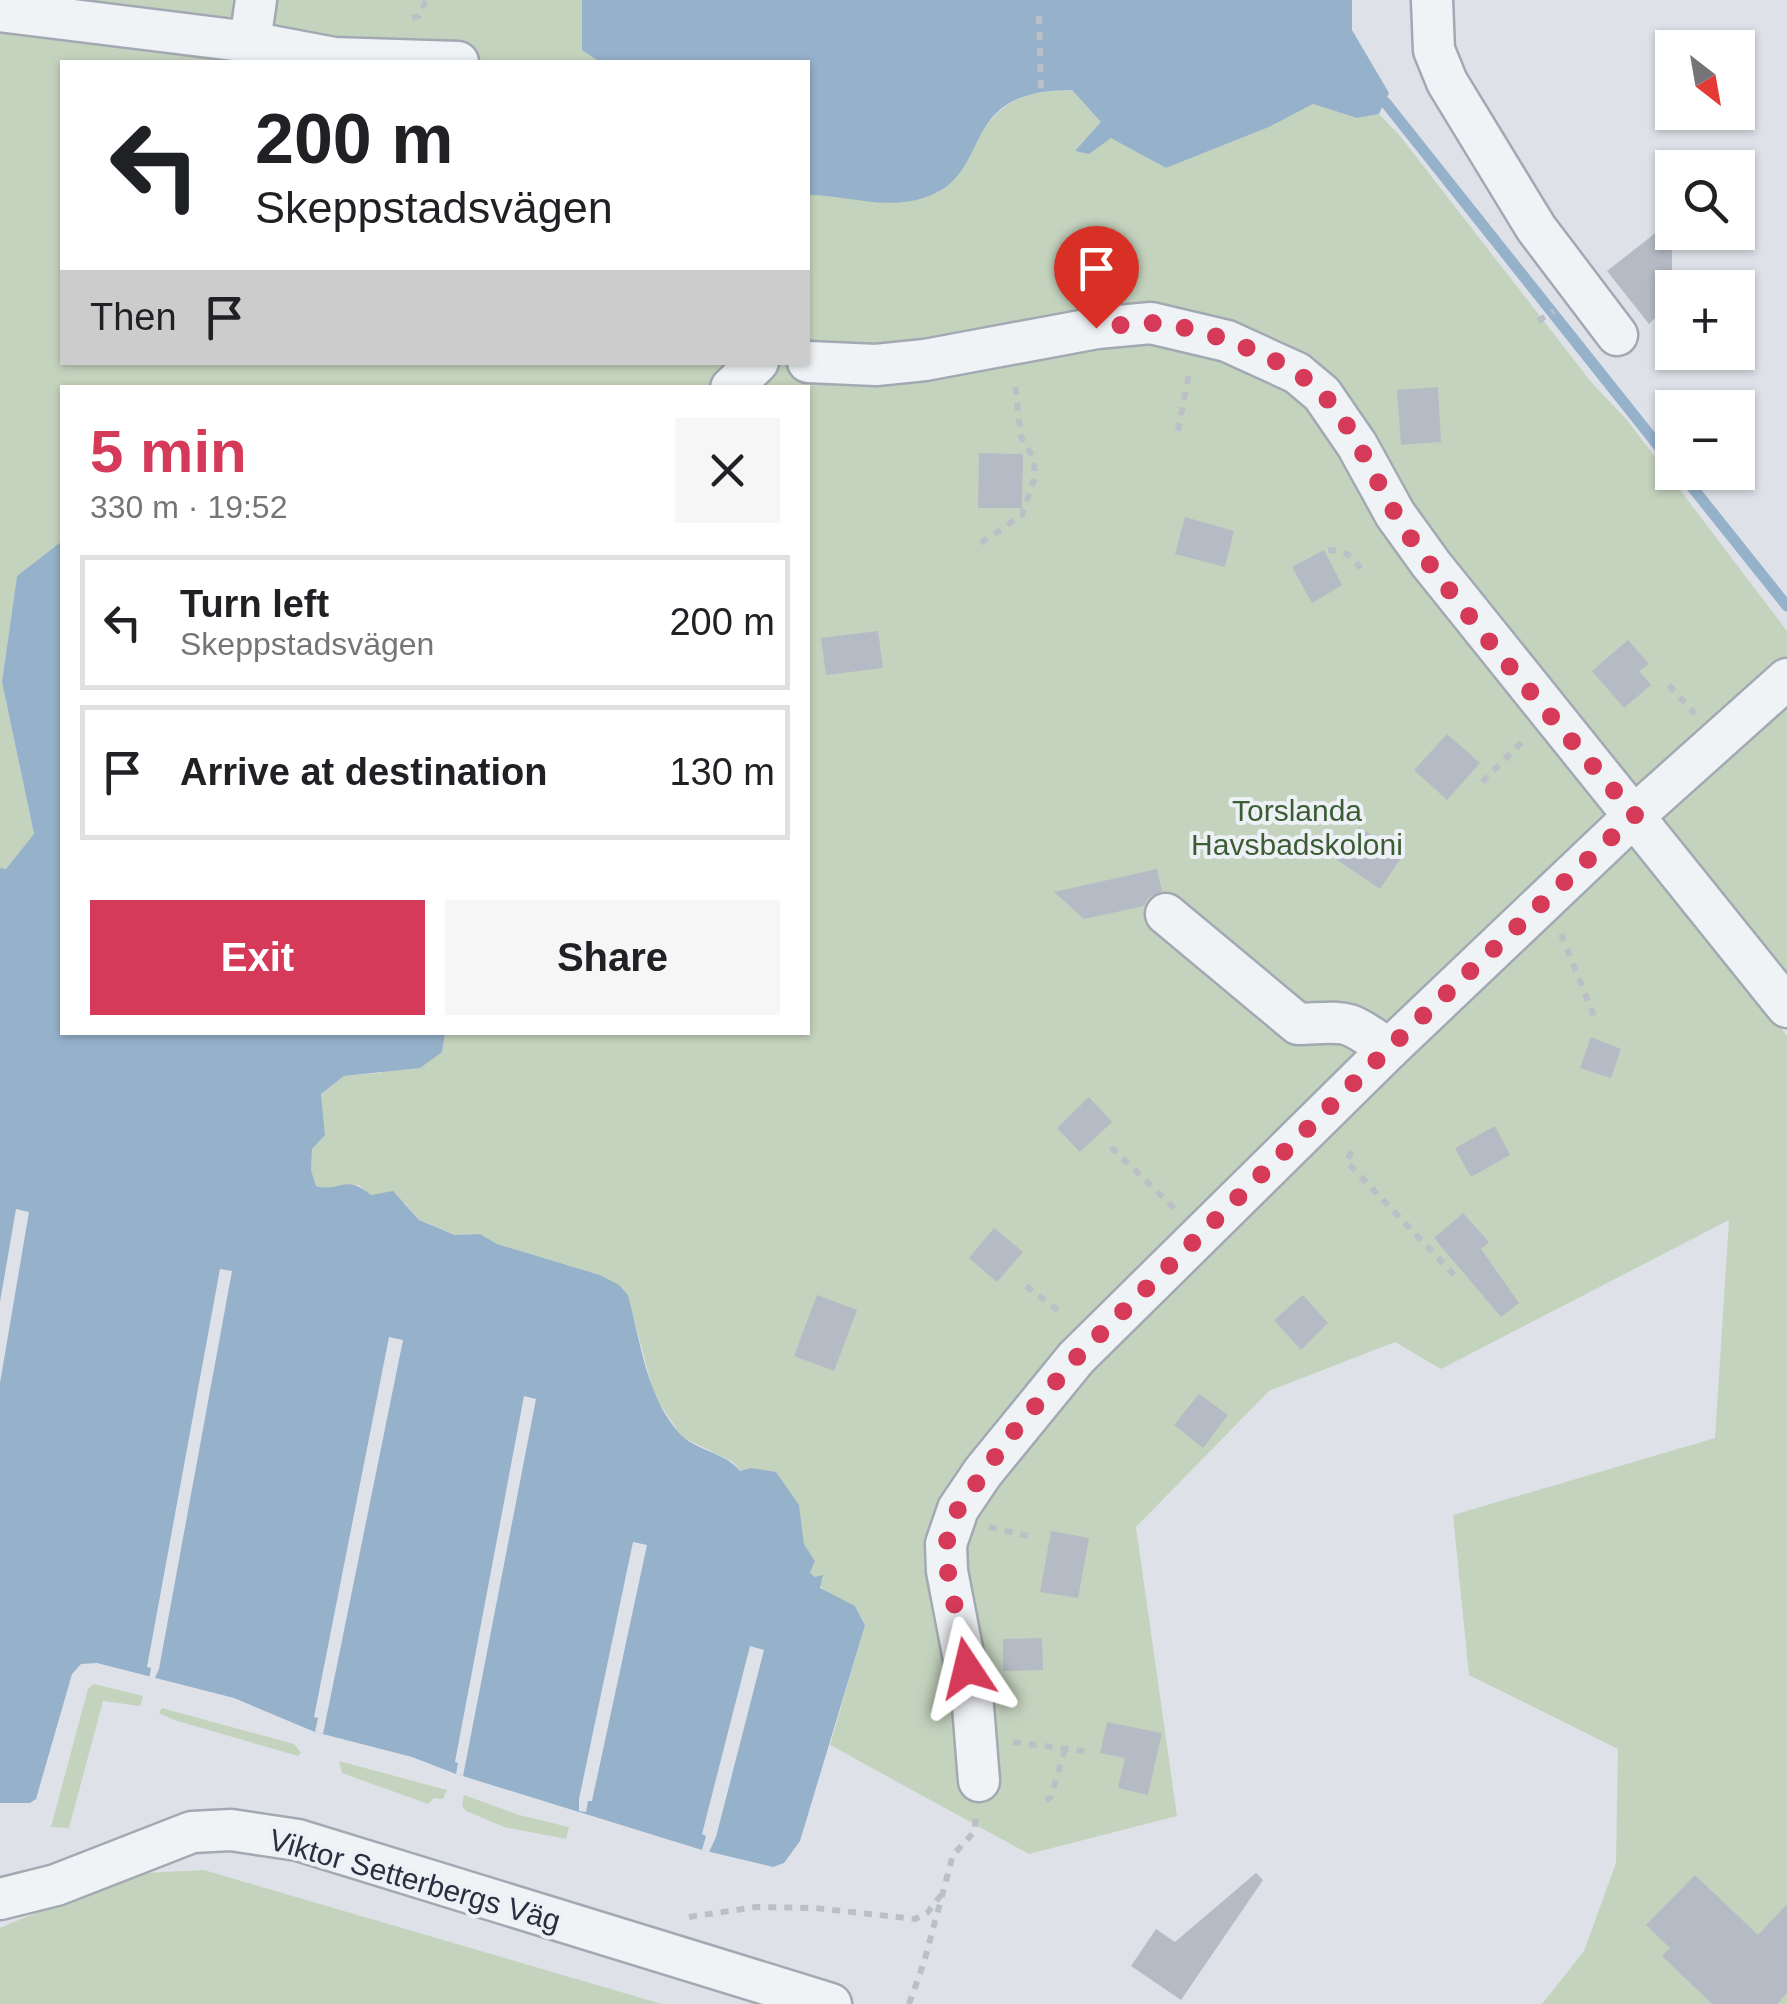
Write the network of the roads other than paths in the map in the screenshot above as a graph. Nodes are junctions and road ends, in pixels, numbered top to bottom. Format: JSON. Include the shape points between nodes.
{"nodes":[{"id":1,"x":256,"y":0,"type":"edge"},
{"id":2,"x":1432,"y":0,"type":"edge"},
{"id":3,"x":0,"y":11,"type":"edge"},
{"id":4,"x":250,"y":42,"type":"junction"},
{"id":5,"x":396,"y":60,"type":"edge"},
{"id":6,"x":1616,"y":335,"type":"dead end"},
{"id":7,"x":810,"y":362,"type":"edge"},
{"id":8,"x":755,"y":365,"type":"edge"},
{"id":9,"x":734,"y":385,"type":"edge"},
{"id":10,"x":1787,"y":679,"type":"edge"},
{"id":11,"x":1635,"y":815,"type":"junction"},
{"id":12,"x":1166,"y":914,"type":"dead end"},
{"id":13,"x":1787,"y":1007,"type":"edge"},
{"id":14,"x":1388,"y":1049,"type":"junction"},
{"id":15,"x":978,"y":1782,"type":"road end"},
{"id":16,"x":0,"y":1899,"type":"edge"},
{"id":17,"x":831,"y":2004,"type":"edge"}],
"edges":[{"from":1,"to":4,"type":"street"},
{"from":2,"to":6,"type":"street","via":[[1434,50],[1448,82],[1536,228]]},
{"from":3,"to":4,"type":"street"},
{"from":4,"to":5,"type":"street","via":[[334,58]]},
{"from":7,"to":11,"type":"street","via":[[876,365],[1151,323],[1199,332],[1297,373],[1322,394],[1411,538]]},
{"from":8,"to":9,"type":"street"},
{"from":10,"to":11,"type":"street"},
{"from":11,"to":13,"type":"street"},
{"from":11,"to":14,"type":"street"},
{"from":12,"to":14,"type":"street","via":[[1298,1024],[1351,1023]]},
{"from":14,"to":15,"type":"street","via":[[1076,1358],[958,1509],[946,1544],[948,1572],[973,1706]]},
{"from":16,"to":17,"type":"street","name":"Viktor Setterbergs Väg","via":[[56,1885],[192,1832],[231,1830],[298,1840]]}]}
